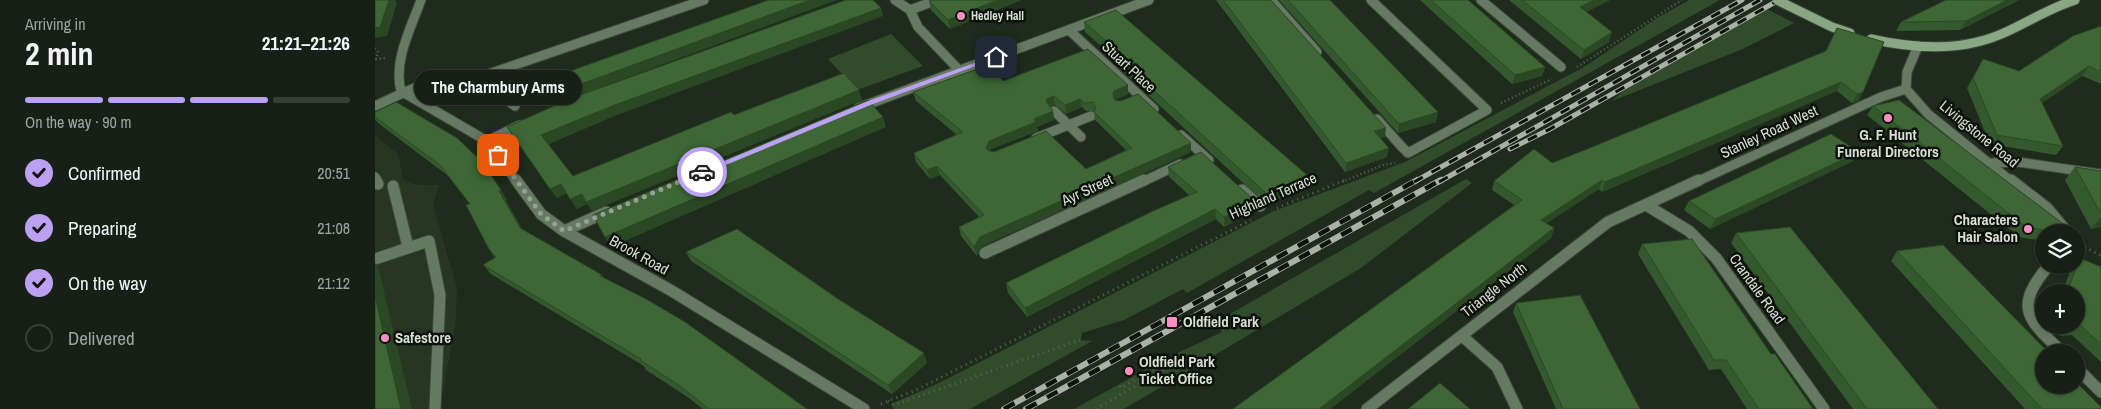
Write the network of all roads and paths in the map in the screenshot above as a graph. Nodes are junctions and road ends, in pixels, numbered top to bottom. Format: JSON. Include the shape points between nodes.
{"nodes":[{"id":1,"x":421,"y":0,"type":"edge"},
{"id":2,"x":704,"y":0,"type":"edge"},
{"id":3,"x":895,"y":0,"type":"edge"},
{"id":4,"x":937,"y":0,"type":"edge"},
{"id":5,"x":1149,"y":0,"type":"edge"},
{"id":6,"x":1271,"y":0,"type":"edge"},
{"id":7,"x":1371,"y":0,"type":"edge"},
{"id":8,"x":1481,"y":0,"type":"edge"},
{"id":9,"x":1682,"y":0,"type":"edge"},
{"id":10,"x":1777,"y":0,"type":"edge"},
{"id":11,"x":2075,"y":0,"type":"edge"},
{"id":12,"x":910,"y":10,"type":"junction"},
{"id":13,"x":1069,"y":30,"type":"junction"},
{"id":14,"x":1918,"y":46,"type":"junction"},
{"id":15,"x":1323,"y":58,"type":"edge"},
{"id":16,"x":1561,"y":68,"type":"dead end"},
{"id":17,"x":1574,"y":68,"type":"dead end"},
{"id":18,"x":960,"y":71,"type":"junction"},
{"id":19,"x":1558,"y":76,"type":"dead end"},
{"id":20,"x":474,"y":80,"type":"junction"},
{"id":21,"x":1906,"y":89,"type":"junction"},
{"id":22,"x":404,"y":94,"type":"junction"},
{"id":23,"x":1139,"y":96,"type":"junction"},
{"id":24,"x":1127,"y":101,"type":"edge"},
{"id":25,"x":375,"y":106,"type":"edge"},
{"id":26,"x":515,"y":106,"type":"dead end"},
{"id":27,"x":1369,"y":109,"type":"edge"},
{"id":28,"x":852,"y":110,"type":"edge"},
{"id":29,"x":1487,"y":110,"type":"junction"},
{"id":30,"x":1054,"y":111,"type":"edge"},
{"id":31,"x":1160,"y":115,"type":"edge"},
{"id":32,"x":1091,"y":116,"type":"dead end"},
{"id":33,"x":531,"y":120,"type":"edge"},
{"id":34,"x":1068,"y":125,"type":"junction"},
{"id":35,"x":1174,"y":128,"type":"edge"},
{"id":36,"x":1081,"y":137,"type":"dead end"},
{"id":37,"x":487,"y":141,"type":"junction"},
{"id":38,"x":1022,"y":144,"type":"edge"},
{"id":39,"x":1408,"y":153,"type":"junction"},
{"id":40,"x":1202,"y":154,"type":"junction"},
{"id":41,"x":1990,"y":163,"type":"junction"},
{"id":42,"x":1216,"y":167,"type":"edge"},
{"id":43,"x":2101,"y":174,"type":"edge"},
{"id":44,"x":1231,"y":180,"type":"edge"},
{"id":45,"x":393,"y":186,"type":"dead end"},
{"id":46,"x":1646,"y":205,"type":"junction"},
{"id":47,"x":1260,"y":206,"type":"dead end"},
{"id":48,"x":1275,"y":208,"type":"dead end"},
{"id":49,"x":614,"y":209,"type":"edge"},
{"id":50,"x":1258,"y":216,"type":"dead end"},
{"id":51,"x":2062,"y":224,"type":"edge"},
{"id":52,"x":564,"y":231,"type":"junction"},
{"id":53,"x":407,"y":247,"type":"junction"},
{"id":54,"x":2085,"y":248,"type":"edge"},
{"id":55,"x":985,"y":254,"type":"dead end"},
{"id":56,"x":2101,"y":256,"type":"edge"},
{"id":57,"x":375,"y":259,"type":"edge"},
{"id":58,"x":2042,"y":274,"type":"edge"},
{"id":59,"x":1462,"y":336,"type":"junction"},
{"id":60,"x":1080,"y":340,"type":"dead end"},
{"id":61,"x":2053,"y":344,"type":"edge"},
{"id":62,"x":2085,"y":376,"type":"edge"},
{"id":63,"x":1119,"y":384,"type":"dead end"},
{"id":64,"x":2101,"y":392,"type":"edge"},
{"id":65,"x":887,"y":401,"type":"junction"},
{"id":66,"x":878,"y":405,"type":"dead end"},
{"id":67,"x":435,"y":409,"type":"edge"},
{"id":68,"x":864,"y":409,"type":"edge"},
{"id":69,"x":1096,"y":409,"type":"edge"},
{"id":70,"x":1367,"y":409,"type":"edge"},
{"id":71,"x":1517,"y":409,"type":"edge"},
{"id":72,"x":1824,"y":409,"type":"edge"}],
"edges":[{"from":1,"to":22,"type":"street","via":[[397,80]]},
{"from":2,"to":20,"type":"street"},
{"from":3,"to":12,"type":"street"},
{"from":4,"to":12,"type":"street"},
{"from":5,"to":13,"type":"street"},
{"from":6,"to":15,"type":"street"},
{"from":7,"to":29,"type":"street"},
{"from":8,"to":16,"type":"street"},
{"from":9,"to":17,"type":"path"},
{"from":10,"to":14,"type":"main road","bridge":true,"via":[[1832,28],[1885,42]]},
{"from":11,"to":14,"type":"main road","via":[[2048,9],[2000,35],[1974,44]]},
{"from":12,"to":18,"type":"street","via":[[918,27]]},
{"from":13,"to":18,"type":"street"},
{"from":13,"to":23,"type":"street","name":"Stuart Place"},
{"from":14,"to":21,"type":"street","via":[[1906,74]]},
{"from":18,"to":28,"type":"street"},
{"from":19,"to":29,"type":"path"},
{"from":20,"to":22,"type":"street","via":[[438,81]]},
{"from":20,"to":26,"type":"street"},
{"from":21,"to":41,"type":"street","name":"Livingstone Road","via":[[1929,115]]},
{"from":21,"to":46,"type":"street","name":"Stanley Road West","via":[[1881,97]]},
{"from":22,"to":25,"type":"street"},
{"from":22,"to":37,"type":"street","name":"Brook Road"},
{"from":23,"to":24,"type":"street"},
{"from":23,"to":31,"type":"street","name":"Stuart Place"},
{"from":27,"to":39,"type":"street"},
{"from":29,"to":39,"type":"street"},
{"from":30,"to":34,"type":"street"},
{"from":32,"to":34,"type":"street"},
{"from":33,"to":37,"type":"street"},
{"from":34,"to":36,"type":"street"},
{"from":34,"to":38,"type":"street"},
{"from":35,"to":40,"type":"street"},
{"from":37,"to":52,"type":"street","name":"Brook Road","via":[[541,214]]},
{"from":39,"to":48,"type":"path","name":"Highland Terrace","via":[[1397,163],[1383,165]]},
{"from":40,"to":42,"type":"street"},
{"from":40,"to":55,"type":"street","name":"Ayr Street"},
{"from":41,"to":43,"type":"street","via":[[2018,162]]},
{"from":41,"to":51,"type":"street","name":"Livingstone Road"},
{"from":44,"to":47,"type":"street"},
{"from":45,"to":53,"type":"street"},
{"from":46,"to":59,"type":"street","name":"Triangle North","via":[[1609,222]]},
{"from":46,"to":72,"type":"street","name":"Crandale Road","via":[[1689,231],[1716,258]]},
{"from":49,"to":52,"type":"street"},
{"from":50,"to":65,"type":"path","name":"Highland Terrace","via":[[916,390]]},
{"from":52,"to":68,"type":"street","name":"Brook Road","via":[[671,290]]},
{"from":53,"to":57,"type":"street"},
{"from":53,"to":67,"type":"street","via":[[429,241],[440,295]]},
{"from":54,"to":56,"type":"path"},
{"from":58,"to":61,"type":"street","via":[[2029,289],[2029,316]]},
{"from":59,"to":70,"type":"street","name":"Triangle North"},
{"from":59,"to":71,"type":"street","via":[[1500,368]]},
{"from":60,"to":65,"type":"path","via":[[894,405]]},
{"from":62,"to":64,"type":"street"},
{"from":63,"to":69,"type":"path","via":[[1121,388],[1177,355],[1181,359]]},
{"from":65,"to":66,"type":"path","name":"Highland Terrace"}]}
